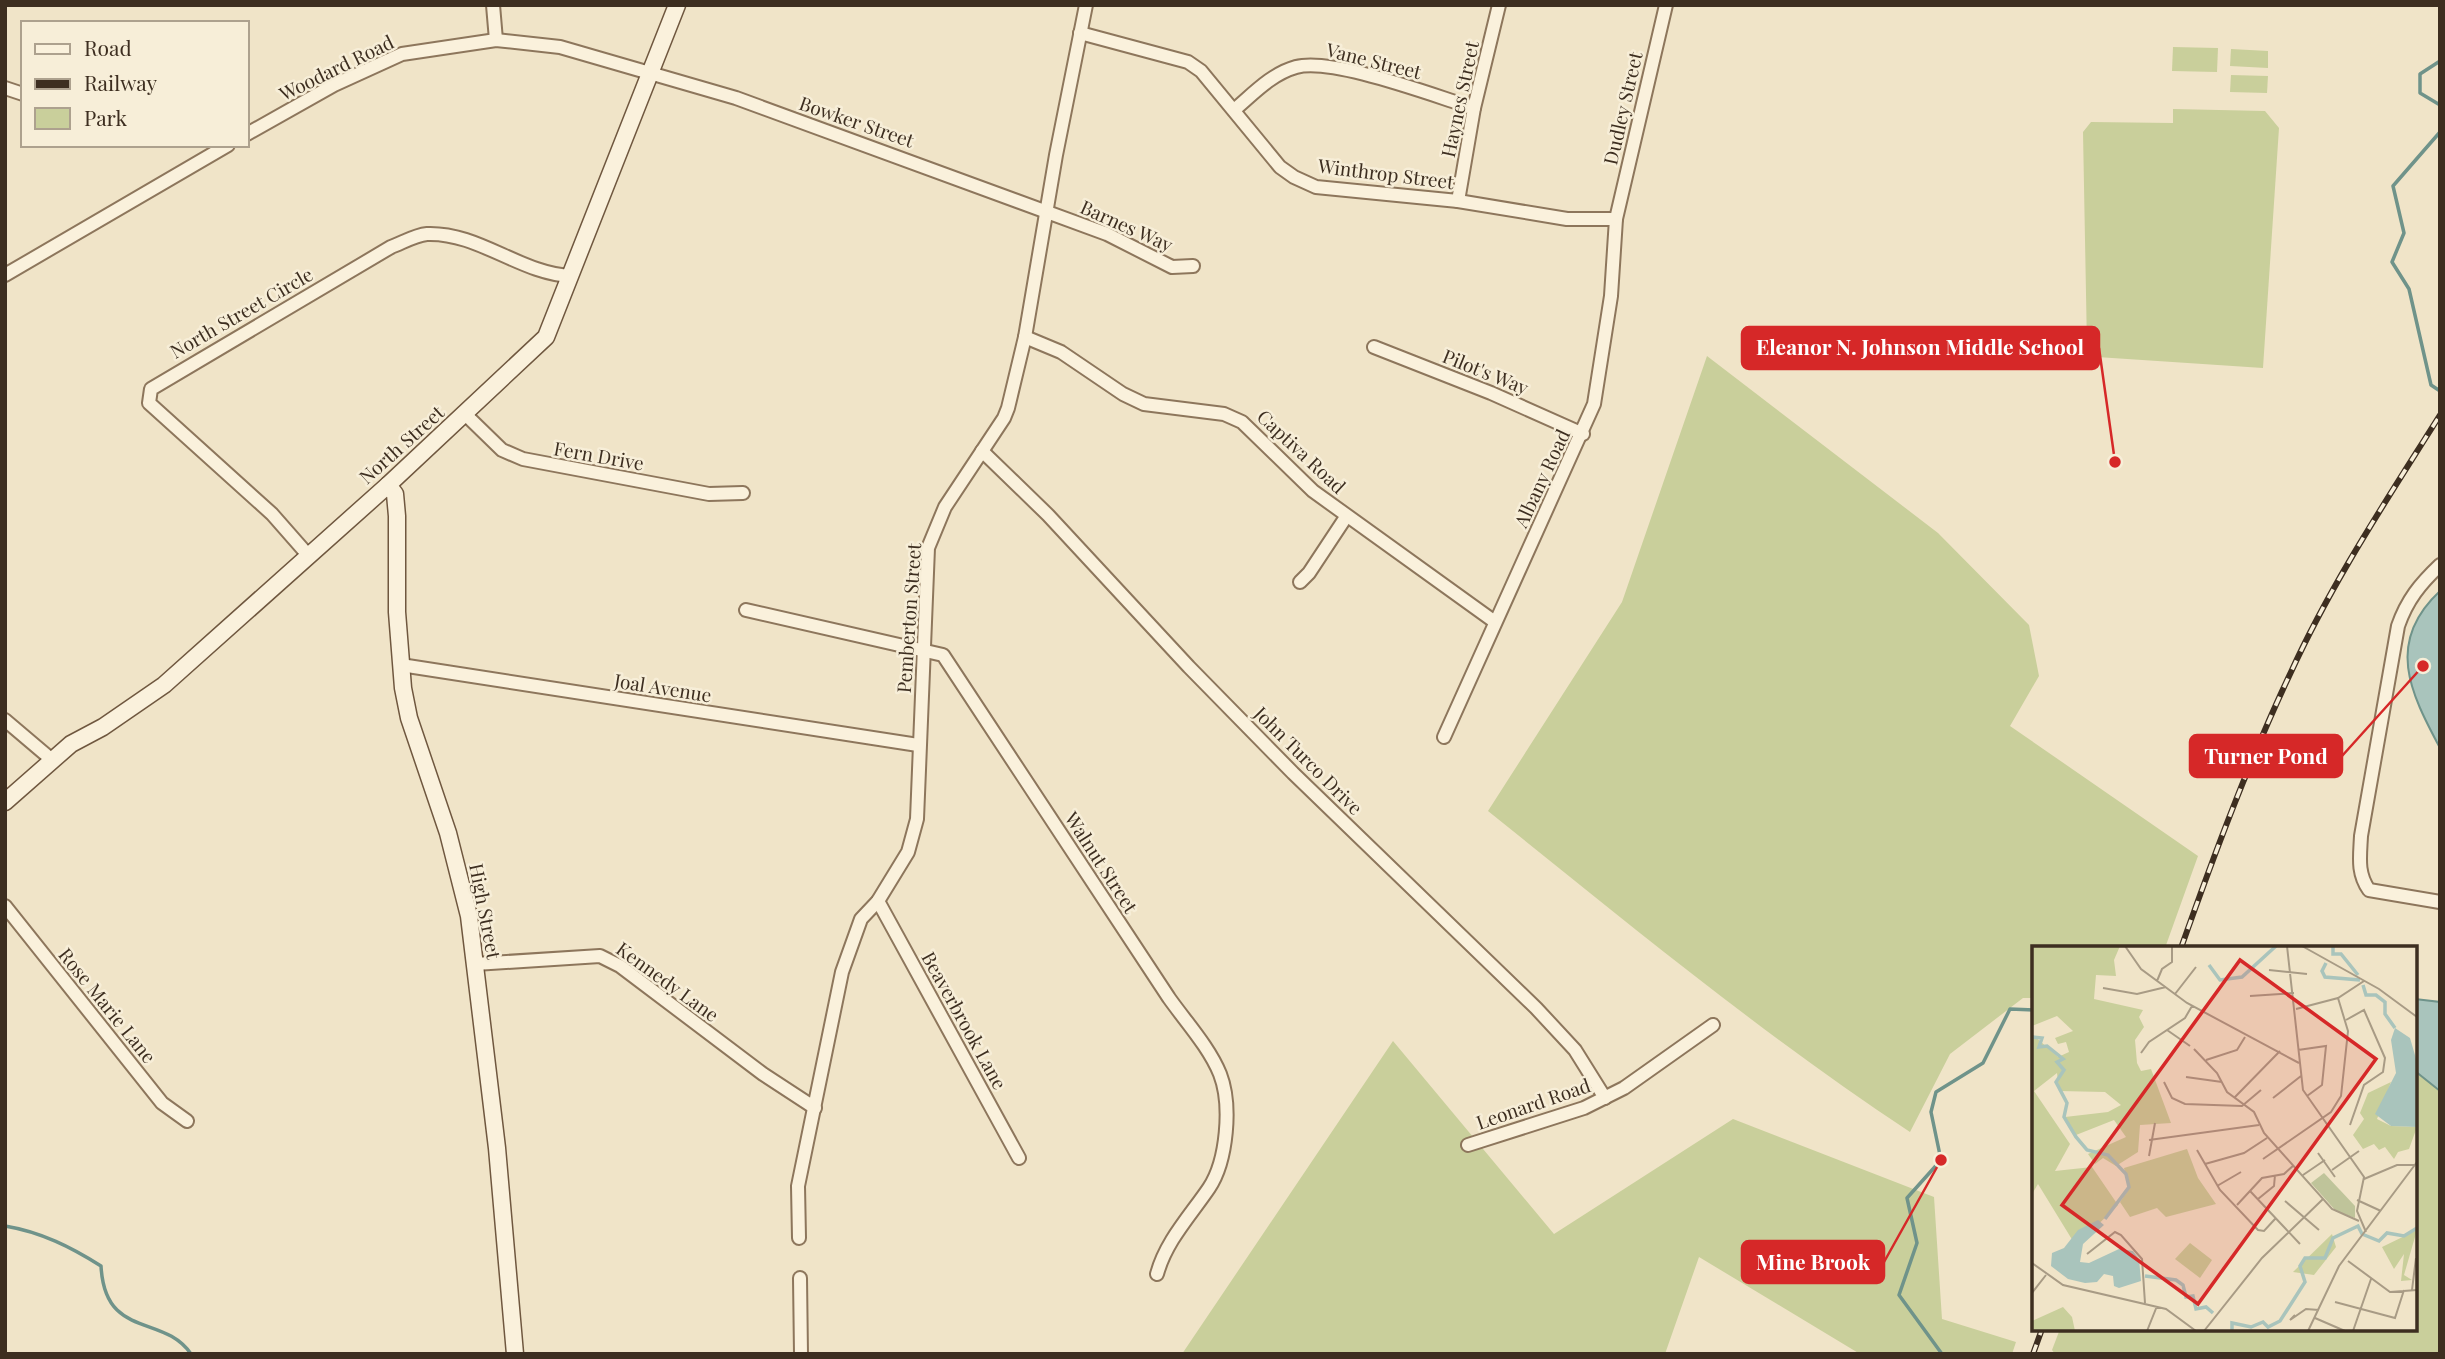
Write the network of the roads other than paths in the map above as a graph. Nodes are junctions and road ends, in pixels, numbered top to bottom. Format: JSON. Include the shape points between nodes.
{"nodes":[{"id":1,"x":492,"y":5,"type":"edge"},
{"id":2,"x":677,"y":5,"type":"edge"},
{"id":3,"x":1086,"y":5,"type":"edge"},
{"id":4,"x":1499,"y":5,"type":"edge"},
{"id":5,"x":1666,"y":5,"type":"edge"},
{"id":6,"x":1080,"y":33,"type":"junction"},
{"id":7,"x":496,"y":40,"type":"junction"},
{"id":8,"x":652,"y":73,"type":"junction"},
{"id":9,"x":1474,"y":108,"type":"junction"},
{"id":10,"x":1234,"y":110,"type":"junction"},
{"id":11,"x":248,"y":133,"type":"edge"},
{"id":12,"x":225,"y":147,"type":"edge"},
{"id":13,"x":1458,"y":201,"type":"junction"},
{"id":14,"x":1046,"y":212,"type":"junction"},
{"id":15,"x":1616,"y":219,"type":"junction"},
{"id":16,"x":1193,"y":267,"type":"dead end"},
{"id":17,"x":5,"y":275,"type":"edge"},
{"id":18,"x":571,"y":276,"type":"junction"},
{"id":19,"x":1026,"y":337,"type":"junction"},
{"id":20,"x":1374,"y":348,"type":"dead end"},
{"id":21,"x":464,"y":414,"type":"junction"},
{"id":22,"x":1583,"y":434,"type":"junction"},
{"id":23,"x":982,"y":451,"type":"junction"},
{"id":24,"x":388,"y":485,"type":"junction"},
{"id":25,"x":743,"y":493,"type":"dead end"},
{"id":26,"x":1346,"y":517,"type":"junction"},
{"id":27,"x":308,"y":555,"type":"junction"},
{"id":28,"x":2440,"y":565,"type":"edge"},
{"id":29,"x":1300,"y":582,"type":"dead end"},
{"id":30,"x":746,"y":610,"type":"dead end"},
{"id":31,"x":1495,"y":622,"type":"junction"},
{"id":32,"x":923,"y":649,"type":"junction"},
{"id":33,"x":401,"y":665,"type":"junction"},
{"id":34,"x":5,"y":720,"type":"edge"},
{"id":35,"x":1444,"y":737,"type":"dead end"},
{"id":36,"x":919,"y":745,"type":"junction"},
{"id":37,"x":51,"y":759,"type":"junction"},
{"id":38,"x":5,"y":802,"type":"edge"},
{"id":39,"x":878,"y":901,"type":"junction"},
{"id":40,"x":2440,"y":902,"type":"edge"},
{"id":41,"x":5,"y":906,"type":"edge"},
{"id":42,"x":475,"y":964,"type":"junction"},
{"id":43,"x":1713,"y":1025,"type":"dead end"},
{"id":44,"x":1605,"y":1098,"type":"junction"},
{"id":45,"x":815,"y":1108,"type":"junction"},
{"id":46,"x":187,"y":1121,"type":"dead end"},
{"id":47,"x":1468,"y":1145,"type":"dead end"},
{"id":48,"x":1019,"y":1158,"type":"dead end"},
{"id":49,"x":799,"y":1238,"type":"dead end"},
{"id":50,"x":1157,"y":1274,"type":"dead end"},
{"id":51,"x":800,"y":1278,"type":"dead end"},
{"id":52,"x":515,"y":1354,"type":"edge"},
{"id":53,"x":801,"y":1354,"type":"edge"}],
"edges":[{"from":1,"to":7,"type":"street"},
{"from":2,"to":8,"type":"street","name":"North Street"},
{"from":3,"to":6,"type":"street","name":"Pemberton Street"},
{"from":4,"to":9,"type":"street","name":"Haynes Street"},
{"from":5,"to":15,"type":"street","name":"Dudley Street"},
{"from":6,"to":10,"type":"street","name":"Winthrop Street","via":[[1188,62]]},
{"from":6,"to":14,"type":"street","name":"Pemberton Street"},
{"from":7,"to":8,"type":"street","name":"Woodard Road","via":[[560,47]]},
{"from":7,"to":11,"type":"street","name":"Woodard Road","via":[[402,54],[334,85]]},
{"from":8,"to":14,"type":"street","name":"Bowker Street","via":[[875,147]]},
{"from":8,"to":18,"type":"street","name":"North Street"},
{"from":9,"to":10,"type":"street","name":"Vane Street","via":[[1362,74],[1309,64],[1274,76]]},
{"from":9,"to":13,"type":"street","name":"Haynes Street"},
{"from":10,"to":13,"type":"street","name":"Winthrop Street","via":[[1280,167],[1316,187]]},
{"from":12,"to":17,"type":"street"},
{"from":13,"to":15,"type":"street","name":"Winthrop Street","via":[[1567,219]]},
{"from":14,"to":16,"type":"street","name":"Barnes Way","via":[[1107,234],[1172,267]]},
{"from":14,"to":19,"type":"street","name":"Pemberton Street"},
{"from":15,"to":22,"type":"street","name":"Albany Road","via":[[1606,340],[1594,404]]},
{"from":18,"to":21,"type":"street","name":"North Street","via":[[546,337]]},
{"from":18,"to":27,"type":"street","name":"North Street Circle","via":[[554,275],[458,238],[425,234],[391,247],[150,389],[149,403],[256,498]]},
{"from":19,"to":23,"type":"street","name":"Pemberton Street","via":[[1004,418]]},
{"from":19,"to":26,"type":"street","name":"Captiva Road","via":[[1061,352],[1144,404],[1224,414],[1242,422],[1312,491]]},
{"from":20,"to":22,"type":"street","name":"Pilot's Way"},
{"from":21,"to":24,"type":"street","name":"North Street"},
{"from":21,"to":25,"type":"street","name":"Fern Drive","via":[[502,450],[523,460],[709,494]]},
{"from":22,"to":31,"type":"street","name":"Albany Road"},
{"from":23,"to":32,"type":"street","name":"Pemberton Street","via":[[945,507],[928,548]]},
{"from":23,"to":44,"type":"street","name":"John Turco Drive","via":[[1293,773],[1536,1008],[1576,1050]]},
{"from":24,"to":27,"type":"street","name":"North Street"},
{"from":24,"to":33,"type":"street","name":"High Street","via":[[395,494],[397,516]]},
{"from":26,"to":29,"type":"street"},
{"from":26,"to":31,"type":"street","name":"Captiva Road"},
{"from":27,"to":37,"type":"street","name":"North Street","via":[[164,685]]},
{"from":28,"to":40,"type":"street","via":[[2405,604],[2398,626],[2361,836],[2361,877],[2369,890]]},
{"from":30,"to":32,"type":"street","name":"Walnut Street"},
{"from":31,"to":35,"type":"street","name":"Albany Road"},
{"from":32,"to":36,"type":"street","name":"Pemberton Street"},
{"from":32,"to":50,"type":"street","name":"Walnut Street","via":[[946,660],[1221,1078],[1225,1149],[1219,1172],[1170,1242]]},
{"from":33,"to":36,"type":"street","name":"Joal Avenue"},
{"from":33,"to":42,"type":"street","name":"High Street","via":[[409,718],[447,833]]},
{"from":34,"to":37,"type":"street"},
{"from":36,"to":39,"type":"street","name":"Pemberton Street","via":[[919,803],[908,852]]},
{"from":37,"to":38,"type":"street","name":"North Street"},
{"from":39,"to":45,"type":"street","name":"Pemberton Street","via":[[861,919],[842,972]]},
{"from":39,"to":48,"type":"street","name":"Beaverbrook Lane"},
{"from":41,"to":46,"type":"street","name":"Rose Marie Lane","via":[[162,1103]]},
{"from":42,"to":45,"type":"street","name":"Kennedy Lane","via":[[600,956]]},
{"from":42,"to":52,"type":"street","name":"High Street"},
{"from":43,"to":44,"type":"street","name":"Leonard Road"},
{"from":44,"to":47,"type":"street","name":"Leonard Road"},
{"from":45,"to":49,"type":"street","name":"Pemberton Street","via":[[798,1186]]},
{"from":51,"to":53,"type":"street"}]}
